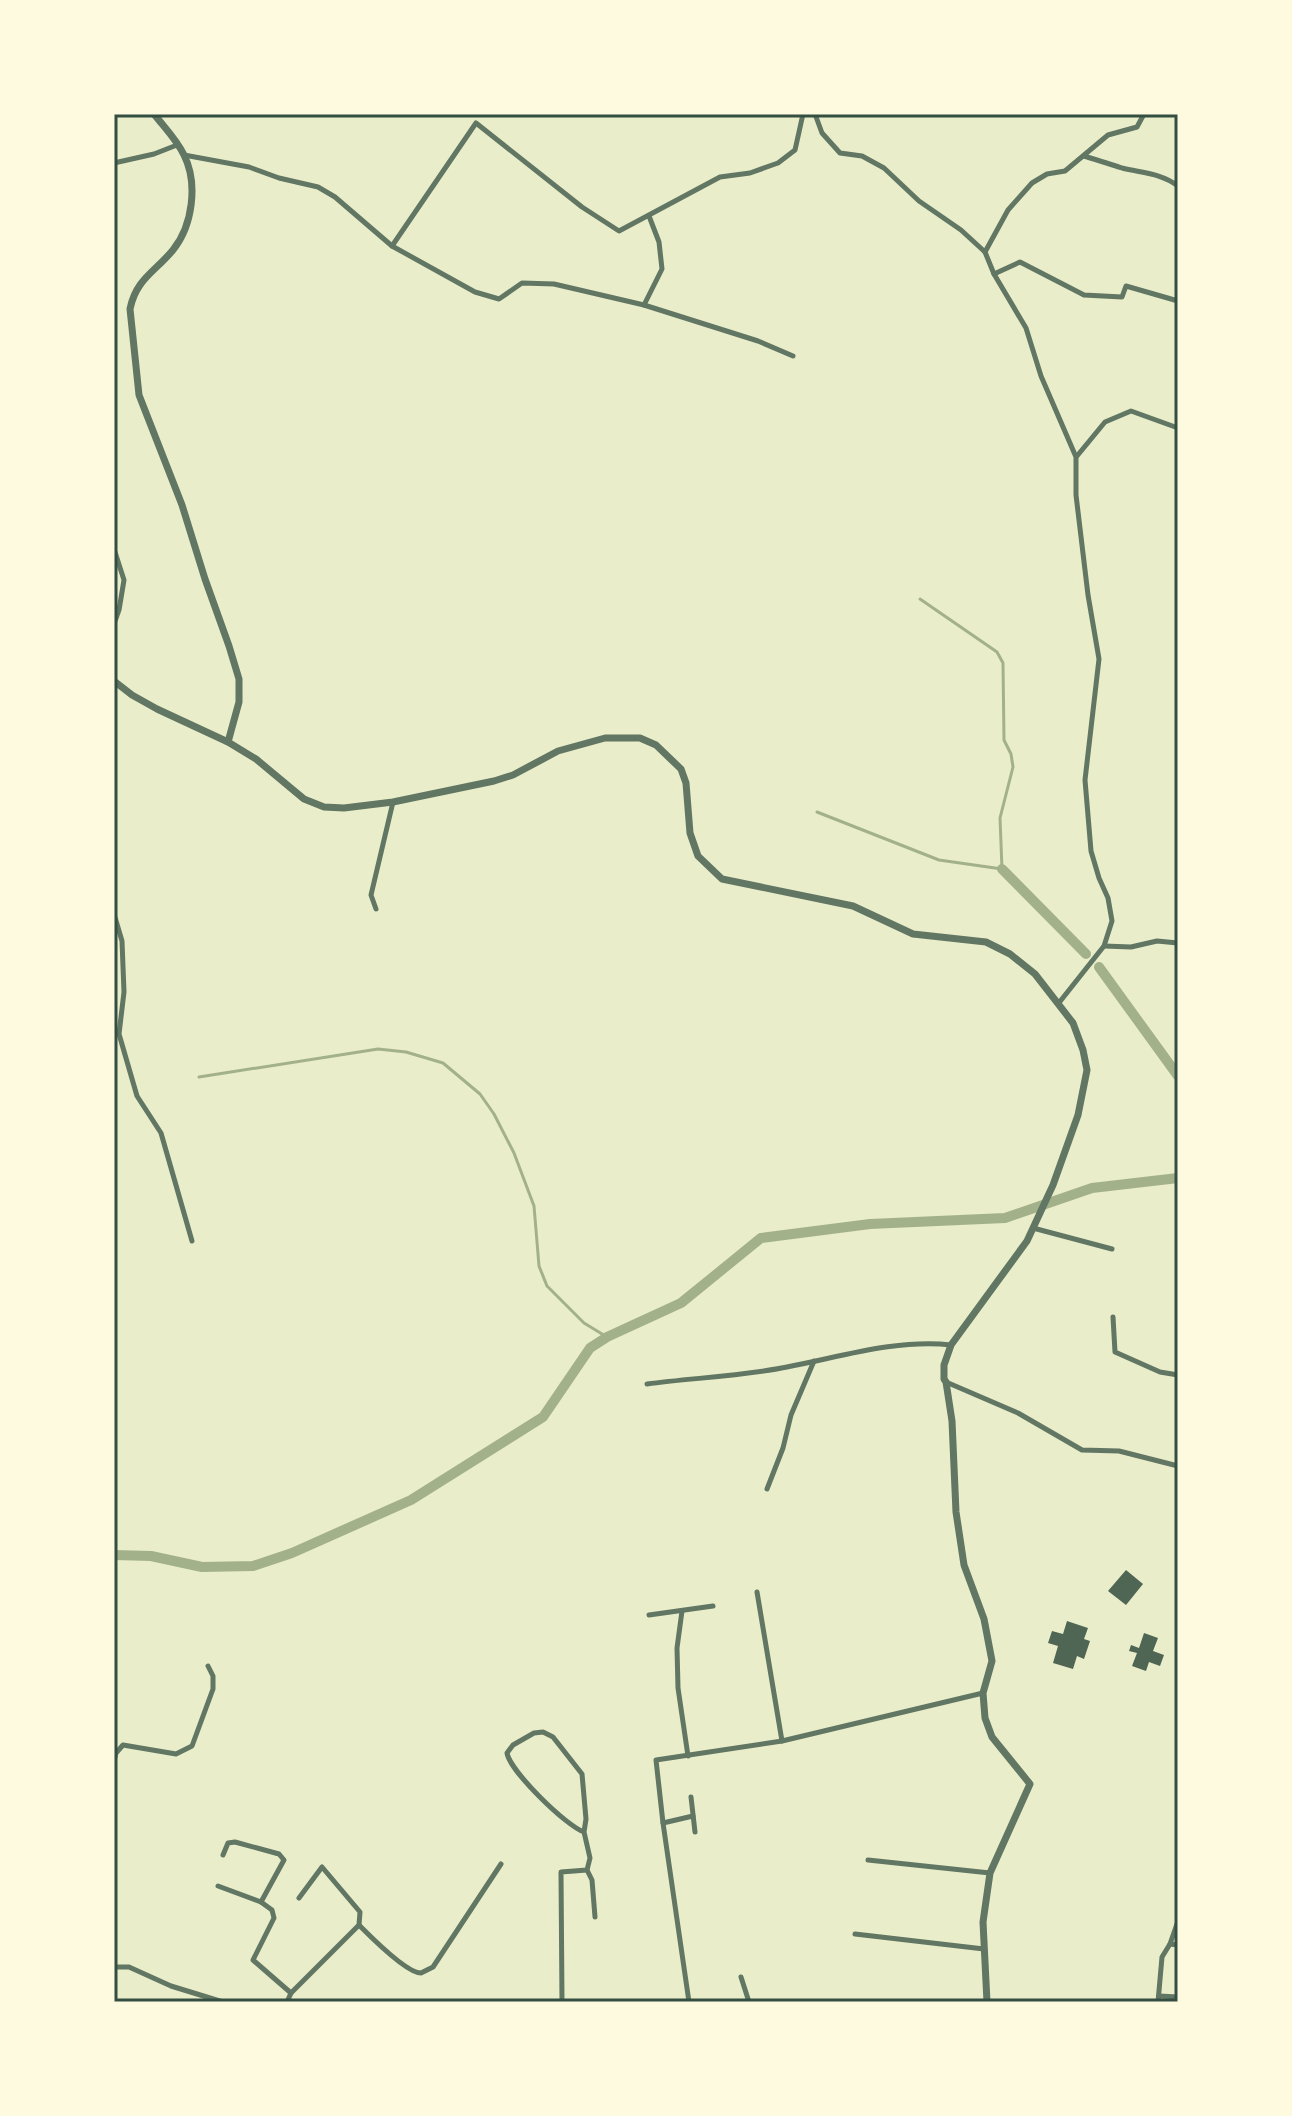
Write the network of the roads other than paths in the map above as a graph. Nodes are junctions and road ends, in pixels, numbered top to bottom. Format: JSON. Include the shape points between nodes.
{"nodes":[{"id":1,"x":154,"y":114,"type":"edge"},
{"id":2,"x":803,"y":114,"type":"edge"},
{"id":3,"x":815,"y":114,"type":"edge"},
{"id":4,"x":1144,"y":114,"type":"edge"},
{"id":5,"x":177,"y":145,"type":"junction"},
{"id":6,"x":184,"y":155,"type":"junction"},
{"id":7,"x":1084,"y":156,"type":"junction"},
{"id":8,"x":114,"y":163,"type":"edge"},
{"id":9,"x":1178,"y":186,"type":"edge"},
{"id":10,"x":649,"y":216,"type":"junction"},
{"id":11,"x":392,"y":246,"type":"junction"},
{"id":12,"x":985,"y":252,"type":"junction"},
{"id":13,"x":994,"y":274,"type":"junction"},
{"id":14,"x":1178,"y":301,"type":"edge"},
{"id":15,"x":644,"y":305,"type":"junction"},
{"id":16,"x":793,"y":356,"type":"dead end"},
{"id":17,"x":1178,"y":428,"type":"edge"},
{"id":18,"x":1076,"y":457,"type":"junction"},
{"id":19,"x":114,"y":549,"type":"edge"},
{"id":20,"x":114,"y":624,"type":"edge"},
{"id":21,"x":114,"y":681,"type":"edge"},
{"id":22,"x":228,"y":742,"type":"junction"},
{"id":23,"x":393,"y":802,"type":"junction"},
{"id":24,"x":376,"y":909,"type":"dead end"},
{"id":25,"x":114,"y":914,"type":"edge"},
{"id":26,"x":1178,"y":943,"type":"edge"},
{"id":27,"x":1104,"y":946,"type":"junction"},
{"id":28,"x":1058,"y":1004,"type":"junction"},
{"id":29,"x":1032,"y":1228,"type":"junction"},
{"id":30,"x":192,"y":1241,"type":"dead end"},
{"id":31,"x":1112,"y":1249,"type":"dead end"},
{"id":32,"x":1113,"y":1317,"type":"dead end"},
{"id":33,"x":951,"y":1345,"type":"junction"},
{"id":34,"x":815,"y":1360,"type":"junction"},
{"id":35,"x":1178,"y":1375,"type":"edge"},
{"id":36,"x":946,"y":1382,"type":"junction"},
{"id":37,"x":647,"y":1384,"type":"dead end"},
{"id":38,"x":1178,"y":1466,"type":"edge"},
{"id":39,"x":767,"y":1489,"type":"dead end"},
{"id":40,"x":757,"y":1592,"type":"dead end"},
{"id":41,"x":713,"y":1606,"type":"dead end"},
{"id":42,"x":682,"y":1611,"type":"junction"},
{"id":43,"x":649,"y":1615,"type":"dead end"},
{"id":44,"x":208,"y":1666,"type":"dead end"},
{"id":45,"x":983,"y":1693,"type":"junction"},
{"id":46,"x":782,"y":1741,"type":"junction"},
{"id":47,"x":688,"y":1756,"type":"junction"},
{"id":48,"x":114,"y":1761,"type":"edge"},
{"id":49,"x":691,"y":1797,"type":"dead end"},
{"id":50,"x":693,"y":1816,"type":"junction"},
{"id":51,"x":663,"y":1823,"type":"junction"},
{"id":52,"x":584,"y":1832,"type":"junction"},
{"id":53,"x":695,"y":1832,"type":"dead end"},
{"id":54,"x":223,"y":1855,"type":"dead end"},
{"id":55,"x":868,"y":1860,"type":"dead end"},
{"id":56,"x":501,"y":1864,"type":"dead end"},
{"id":57,"x":587,"y":1870,"type":"junction"},
{"id":58,"x":990,"y":1873,"type":"junction"},
{"id":59,"x":218,"y":1886,"type":"dead end"},
{"id":60,"x":299,"y":1898,"type":"dead end"},
{"id":61,"x":261,"y":1902,"type":"junction"},
{"id":62,"x":595,"y":1917,"type":"dead end"},
{"id":63,"x":1178,"y":1921,"type":"edge"},
{"id":64,"x":359,"y":1925,"type":"junction"},
{"id":65,"x":855,"y":1934,"type":"dead end"},
{"id":66,"x":1170,"y":1944,"type":"junction"},
{"id":67,"x":1178,"y":1945,"type":"edge"},
{"id":68,"x":984,"y":1949,"type":"junction"},
{"id":69,"x":114,"y":1967,"type":"edge"},
{"id":70,"x":741,"y":1977,"type":"dead end"},
{"id":71,"x":291,"y":1993,"type":"junction"},
{"id":72,"x":1178,"y":1997,"type":"edge"},
{"id":73,"x":1159,"y":1999,"type":"edge"},
{"id":74,"x":223,"y":2002,"type":"edge"},
{"id":75,"x":287,"y":2002,"type":"edge"},
{"id":76,"x":562,"y":2002,"type":"edge"},
{"id":77,"x":689,"y":2002,"type":"edge"},
{"id":78,"x":749,"y":2002,"type":"edge"},
{"id":79,"x":987,"y":2002,"type":"edge"}],
"edges":[{"from":1,"to":5,"type":"street"},
{"from":2,"to":10,"type":"street","via":[[795,150],[778,163],[720,177]]},
{"from":3,"to":12,"type":"street","via":[[822,133],[840,153],[862,156],[884,168]]},
{"from":4,"to":7,"type":"street","via":[[1137,127],[1108,135]]},
{"from":5,"to":6,"type":"street"},
{"from":5,"to":8,"type":"street"},
{"from":6,"to":11,"type":"street","via":[[318,187]]},
{"from":6,"to":22,"type":"street","via":[[193,181],[190,215],[172,250],[139,283],[130,309],[139,395],[182,505],[239,679]]},
{"from":7,"to":9,"type":"street","via":[[1152,173]]},
{"from":7,"to":12,"type":"street","via":[[1065,171],[1032,183],[1008,210]]},
{"from":10,"to":11,"type":"street","via":[[619,231],[476,123]]},
{"from":10,"to":15,"type":"street","via":[[662,269]]},
{"from":11,"to":15,"type":"street","via":[[475,292],[499,299],[522,283],[554,284]]},
{"from":12,"to":13,"type":"street"},
{"from":13,"to":14,"type":"street","via":[[1020,262],[1084,295],[1122,297],[1126,286]]},
{"from":13,"to":18,"type":"street","via":[[1026,328]]},
{"from":15,"to":16,"type":"street"},
{"from":17,"to":18,"type":"street","via":[[1131,411],[1105,422]]},
{"from":18,"to":27,"type":"street","via":[[1076,495],[1099,659],[1085,780],[1091,851],[1112,921]]},
{"from":19,"to":20,"type":"street","via":[[124,580]]},
{"from":21,"to":22,"type":"street","via":[[157,709]]},
{"from":22,"to":23,"type":"street","via":[[304,799],[324,807]]},
{"from":23,"to":24,"type":"street","via":[[371,895]]},
{"from":23,"to":28,"type":"street","via":[[494,781],[558,751],[605,738],[640,738],[656,745],[681,769],[698,856],[722,879],[853,906],[913,934],[986,942],[1035,974]]},
{"from":25,"to":30,"type":"street","via":[[122,941],[119,1034],[137,1096],[161,1133]]},
{"from":26,"to":27,"type":"street"},
{"from":27,"to":28,"type":"street"},
{"from":28,"to":29,"type":"street","via":[[1073,1023],[1087,1070],[1078,1115]]},
{"from":29,"to":31,"type":"street"},
{"from":29,"to":33,"type":"street"},
{"from":32,"to":35,"type":"street","via":[[1115,1352]]},
{"from":33,"to":34,"type":"street","via":[[896,1346]]},
{"from":33,"to":36,"type":"street","via":[[944,1365]]},
{"from":34,"to":37,"type":"street"},
{"from":34,"to":39,"type":"street"},
{"from":36,"to":38,"type":"street","via":[[1018,1413],[1082,1450],[1119,1451]]},
{"from":36,"to":45,"type":"street","via":[[964,1565],[984,1619],[992,1661]]},
{"from":40,"to":46,"type":"street"},
{"from":41,"to":42,"type":"street"},
{"from":42,"to":43,"type":"street"},
{"from":42,"to":47,"type":"street","via":[[678,1688]]},
{"from":44,"to":48,"type":"street","via":[[213,1689],[192,1746],[176,1754],[123,1745]]},
{"from":45,"to":46,"type":"street"},
{"from":45,"to":58,"type":"street","via":[[992,1737],[1030,1784]]},
{"from":46,"to":47,"type":"street"},
{"from":47,"to":51,"type":"street","via":[[656,1760]]},
{"from":49,"to":50,"type":"street"},
{"from":50,"to":51,"type":"street"},
{"from":50,"to":53,"type":"street"},
{"from":51,"to":77,"type":"street"},
{"from":52,"to":52,"type":"street","via":[[582,1774],[553,1737],[534,1733],[513,1745],[508,1761]]},
{"from":52,"to":57,"type":"street"},
{"from":54,"to":61,"type":"street","via":[[228,1843],[235,1842],[284,1860]]},
{"from":55,"to":58,"type":"street"},
{"from":56,"to":64,"type":"street","via":[[433,1967],[422,1973],[411,1970]]},
{"from":57,"to":62,"type":"street"},
{"from":57,"to":76,"type":"street","via":[[561,1872]]},
{"from":58,"to":68,"type":"street"},
{"from":59,"to":61,"type":"street"},
{"from":60,"to":64,"type":"street","via":[[322,1867],[360,1912]]},
{"from":61,"to":71,"type":"street","via":[[274,1918],[253,1960]]},
{"from":63,"to":66,"type":"street"},
{"from":64,"to":71,"type":"street"},
{"from":65,"to":68,"type":"street"},
{"from":66,"to":67,"type":"street"},
{"from":66,"to":73,"type":"street","via":[[1162,1957]]},
{"from":68,"to":79,"type":"street"},
{"from":69,"to":74,"type":"street","via":[[129,1967]]},
{"from":70,"to":78,"type":"street"},
{"from":71,"to":75,"type":"street"},
{"from":72,"to":73,"type":"street"}]}
